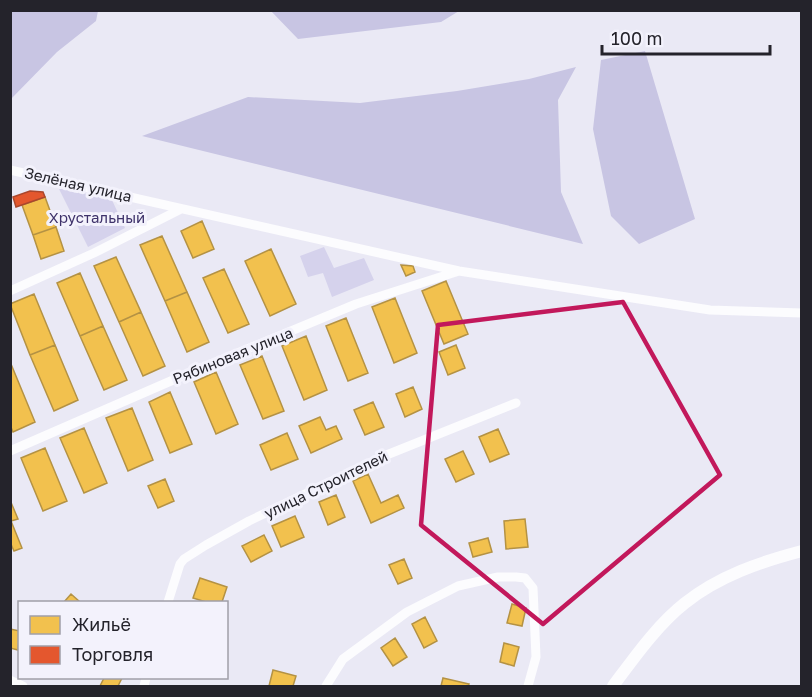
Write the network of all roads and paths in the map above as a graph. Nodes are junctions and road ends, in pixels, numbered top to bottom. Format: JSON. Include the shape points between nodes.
{"nodes":[{"id":1,"x":10,"y":170,"type":"edge"},
{"id":2,"x":181,"y":209,"type":"junction"},
{"id":3,"x":459,"y":271,"type":"junction"},
{"id":4,"x":10,"y":291,"type":"edge"},
{"id":5,"x":801,"y":313,"type":"edge"},
{"id":6,"x":516,"y":403,"type":"dead end"},
{"id":7,"x":10,"y":451,"type":"edge"},
{"id":8,"x":801,"y":551,"type":"edge"},
{"id":9,"x":169,"y":601,"type":"edge"},
{"id":10,"x":10,"y":680,"type":"edge"},
{"id":11,"x":23,"y":687,"type":"edge"},
{"id":12,"x":326,"y":687,"type":"edge"},
{"id":13,"x":528,"y":687,"type":"edge"},
{"id":14,"x":613,"y":687,"type":"edge"}],
"edges":[{"from":1,"to":2,"type":"street","name":"Зелёная улица"},
{"from":2,"to":3,"type":"street","name":"Зелёная улица"},
{"from":2,"to":4,"type":"street"},
{"from":3,"to":5,"type":"street","name":"Зелёная улица","via":[[710,310]]},
{"from":3,"to":7,"type":"street","name":"Рябиновая улица","via":[[356,304]]},
{"from":6,"to":9,"type":"street","name":"улица Строителей","via":[[384,456],[206,545],[180,564]]},
{"from":8,"to":14,"type":"street","via":[[765,561],[705,588],[657,631]]},
{"from":10,"to":11,"type":"street"},
{"from":12,"to":13,"type":"street","via":[[343,659],[407,612],[458,586],[498,577],[525,578],[533,588],[536,657]]}]}
